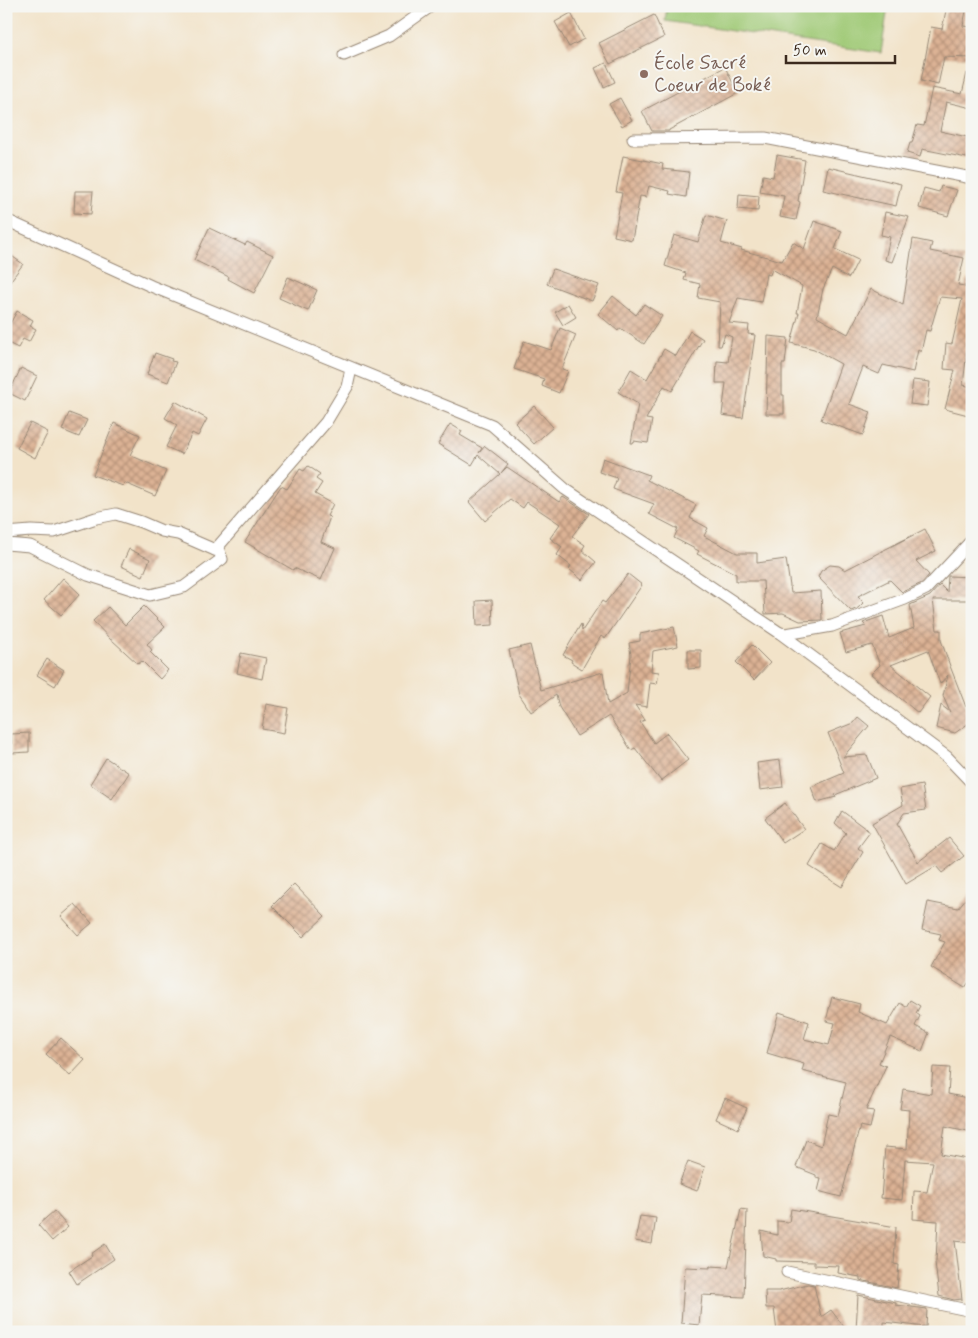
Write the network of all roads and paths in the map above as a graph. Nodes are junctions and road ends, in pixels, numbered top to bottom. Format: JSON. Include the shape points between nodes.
{"nodes":[{"id":1,"x":432,"y":6,"type":"edge"},
{"id":2,"x":344,"y":55,"type":"dead end"},
{"id":3,"x":633,"y":139,"type":"dead end"},
{"id":4,"x":972,"y":178,"type":"edge"},
{"id":5,"x":6,"y":220,"type":"edge"},
{"id":6,"x":351,"y":369,"type":"junction"},
{"id":7,"x":6,"y":533,"type":"edge"},
{"id":8,"x":972,"y":540,"type":"edge"},
{"id":9,"x":6,"y":544,"type":"edge"},
{"id":10,"x":215,"y":550,"type":"junction"},
{"id":11,"x":780,"y":633,"type":"junction"},
{"id":12,"x":972,"y":783,"type":"edge"},
{"id":13,"x":787,"y":1272,"type":"dead end"},
{"id":14,"x":972,"y":1311,"type":"edge"}],
"edges":[{"from":1,"to":2,"type":"street","via":[[389,36]]},
{"from":3,"to":4,"type":"street","via":[[765,138]]},
{"from":5,"to":6,"type":"street","via":[[151,286]]},
{"from":6,"to":10,"type":"street","via":[[347,387],[326,422]]},
{"from":6,"to":11,"type":"street","via":[[492,425],[566,489]]},
{"from":7,"to":10,"type":"street","via":[[54,532],[116,514]]},
{"from":8,"to":11,"type":"street","via":[[926,589],[832,626]]},
{"from":9,"to":10,"type":"street","via":[[30,546],[88,575],[150,596],[184,587],[222,559],[219,551]]},
{"from":11,"to":12,"type":"street","via":[[948,756]]},
{"from":13,"to":14,"type":"street"}]}
